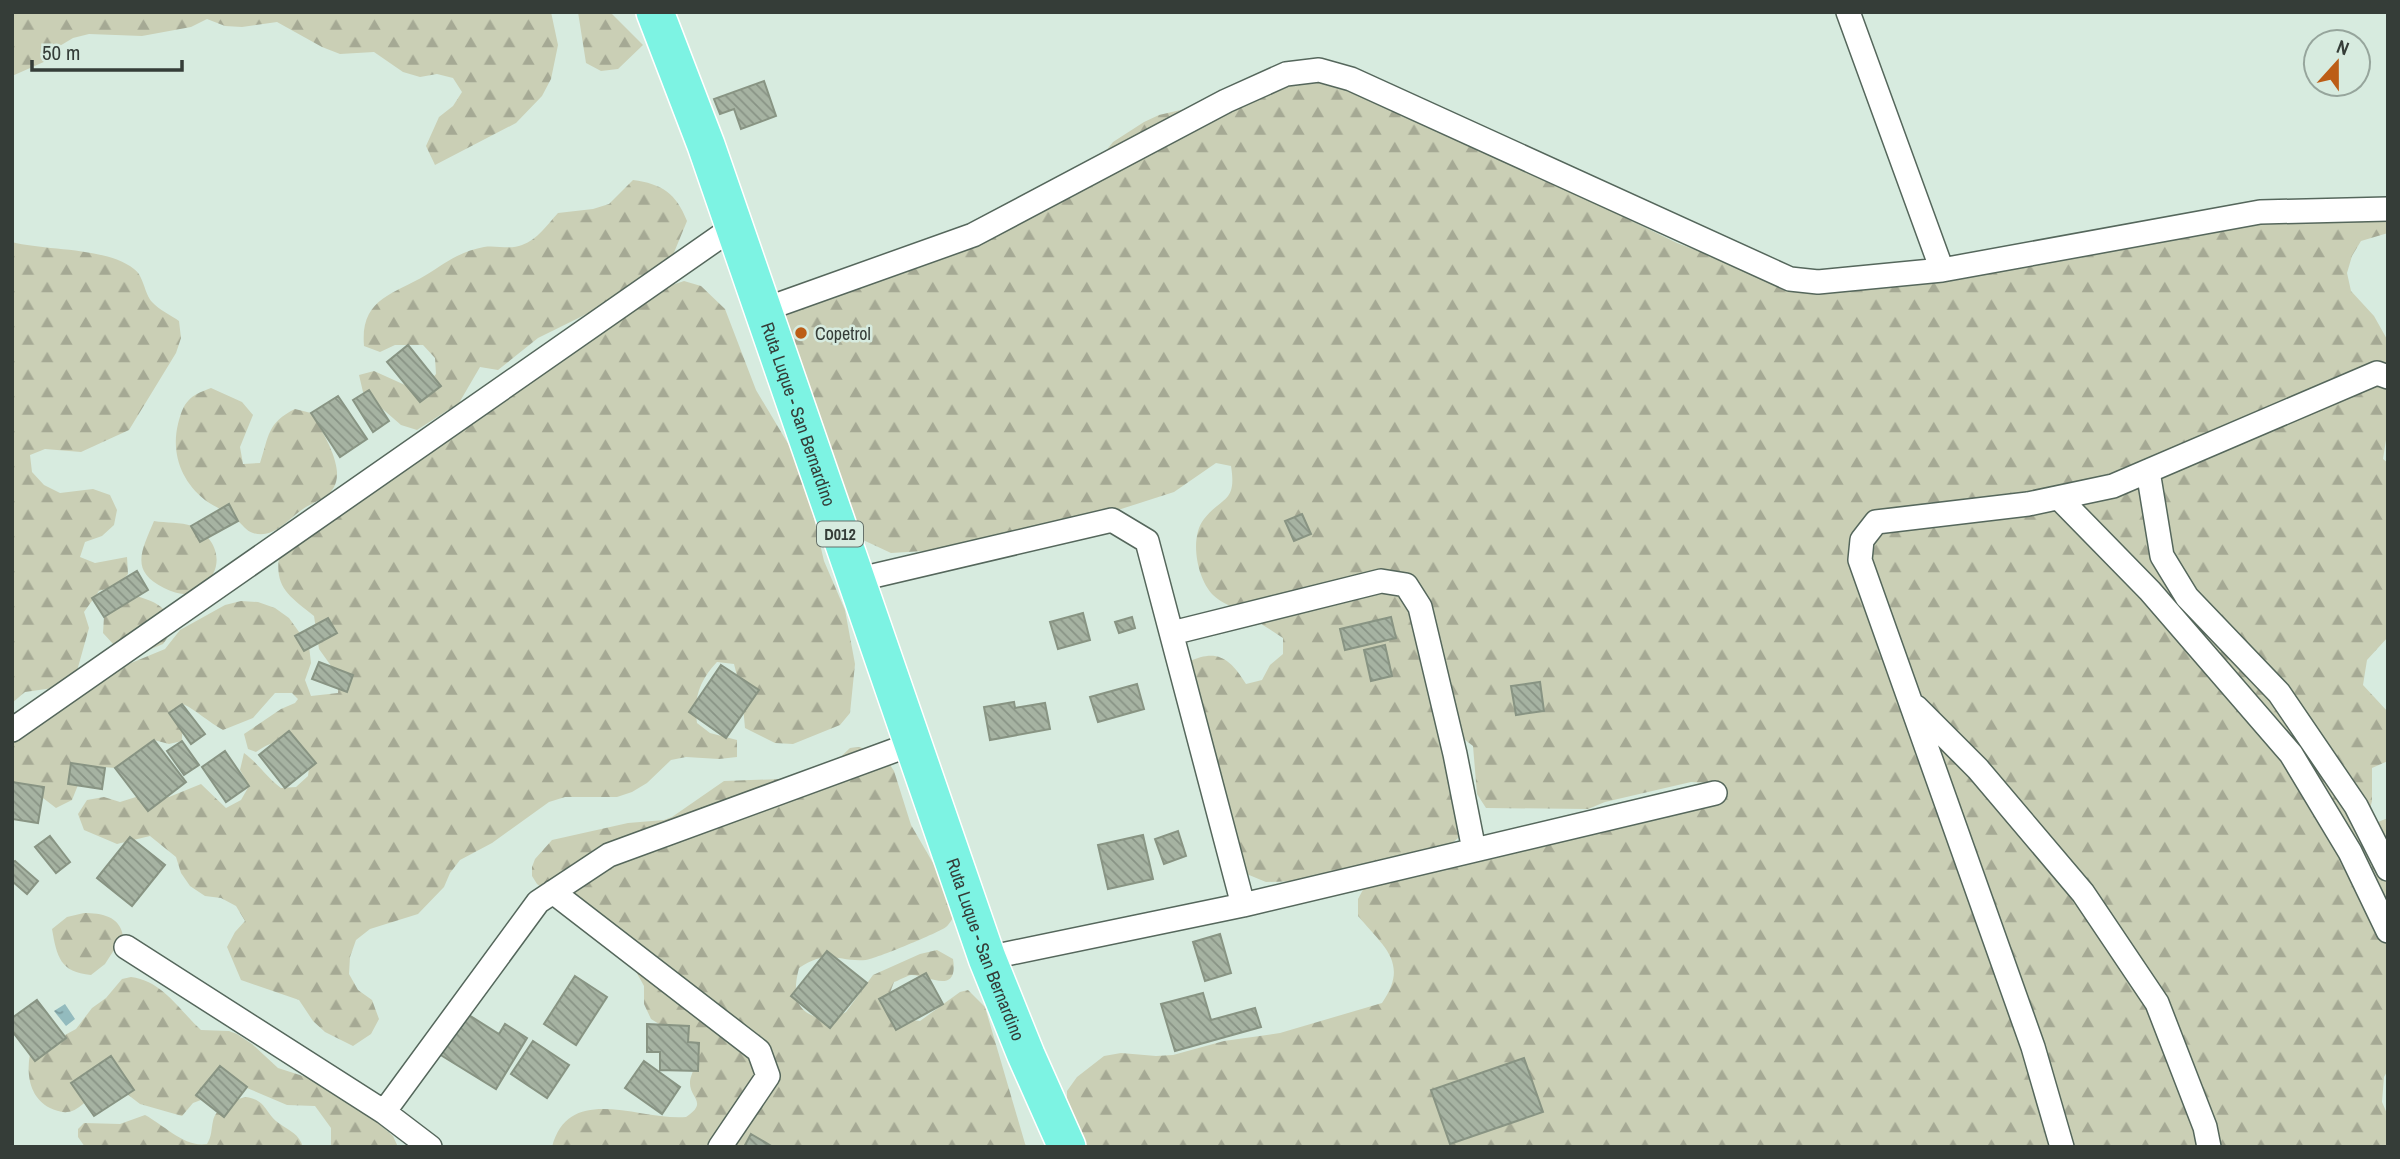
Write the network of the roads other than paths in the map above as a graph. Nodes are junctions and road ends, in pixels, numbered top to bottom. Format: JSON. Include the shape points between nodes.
{"nodes":[{"id":1,"x":655,"y":12,"type":"edge"},
{"id":2,"x":1848,"y":12,"type":"edge"},
{"id":3,"x":2388,"y":209,"type":"edge"},
{"id":4,"x":744,"y":256,"type":"junction"},
{"id":5,"x":1942,"y":270,"type":"junction"},
{"id":6,"x":763,"y":310,"type":"junction"},
{"id":7,"x":2388,"y":377,"type":"edge"},
{"id":8,"x":2148,"y":471,"type":"junction"},
{"id":9,"x":2059,"y":498,"type":"junction"},
{"id":10,"x":856,"y":580,"type":"junction"},
{"id":11,"x":1172,"y":633,"type":"junction"},
{"id":12,"x":1910,"y":701,"type":"junction"},
{"id":13,"x":12,"y":730,"type":"edge"},
{"id":14,"x":915,"y":750,"type":"junction"},
{"id":15,"x":1715,"y":793,"type":"dead end"},
{"id":16,"x":1474,"y":850,"type":"junction"},
{"id":17,"x":2388,"y":869,"type":"edge"},
{"id":18,"x":553,"y":892,"type":"junction"},
{"id":19,"x":1243,"y":905,"type":"junction"},
{"id":20,"x":2388,"y":931,"type":"edge"},
{"id":21,"x":127,"y":947,"type":"dead end"},
{"id":22,"x":987,"y":958,"type":"junction"},
{"id":23,"x":1026,"y":1055,"type":"junction"},
{"id":24,"x":384,"y":1112,"type":"junction"},
{"id":25,"x":430,"y":1147,"type":"edge"},
{"id":26,"x":720,"y":1147,"type":"edge"},
{"id":27,"x":1048,"y":1147,"type":"edge"},
{"id":28,"x":1067,"y":1147,"type":"edge"},
{"id":29,"x":2062,"y":1147,"type":"edge"},
{"id":30,"x":2209,"y":1147,"type":"edge"}],
"edges":[{"from":1,"to":4,"type":"main road","name":"Ruta Luque - San Bernardino","number":"D012"},
{"from":2,"to":5,"type":"street"},
{"from":3,"to":5,"type":"street","via":[[2260,212]]},
{"from":4,"to":6,"type":"main road","name":"Ruta Luque - San Bernardino","number":"D012"},
{"from":4,"to":13,"type":"street","via":[[725,233]]},
{"from":5,"to":6,"type":"street","via":[[1818,282],[1790,279],[1350,79],[1320,70],[1286,74],[1226,101],[973,235]]},
{"from":6,"to":10,"type":"main road","name":"Ruta Luque - San Bernardino","number":"D012"},
{"from":7,"to":8,"type":"street","via":[[2377,373]]},
{"from":8,"to":9,"type":"street","via":[[2113,486]]},
{"from":8,"to":17,"type":"street","via":[[2162,556],[2186,597],[2279,693],[2356,806]]},
{"from":9,"to":12,"type":"street","via":[[1876,522],[1862,540],[1860,560]]},
{"from":9,"to":20,"type":"street","via":[[2150,591],[2291,754],[2350,852]]},
{"from":10,"to":11,"type":"street","via":[[1112,520],[1147,541]]},
{"from":10,"to":14,"type":"main road","name":"Ruta Luque - San Bernardino","number":"D012"},
{"from":11,"to":16,"type":"street","via":[[1381,581],[1406,585],[1420,607]]},
{"from":11,"to":19,"type":"street"},
{"from":12,"to":29,"type":"street","via":[[2033,1047]]},
{"from":12,"to":30,"type":"street","via":[[1978,769],[2083,893],[2150,992],[2201,1114]]},
{"from":14,"to":18,"type":"street","via":[[901,748],[608,855]]},
{"from":14,"to":22,"type":"main road","name":"Ruta Luque - San Bernardino","number":"D012"},
{"from":15,"to":16,"type":"street"},
{"from":16,"to":19,"type":"street"},
{"from":18,"to":24,"type":"street","via":[[538,902]]},
{"from":18,"to":26,"type":"street","via":[[759,1051],[768,1076]]},
{"from":19,"to":22,"type":"street"},
{"from":21,"to":24,"type":"street"},
{"from":22,"to":23,"type":"main road","name":"Ruta Luque - San Bernardino","number":"D012"},
{"from":23,"to":27,"type":"main road","number":"D012"},
{"from":23,"to":28,"type":"main road","number":"D012"},
{"from":24,"to":25,"type":"street"}]}
